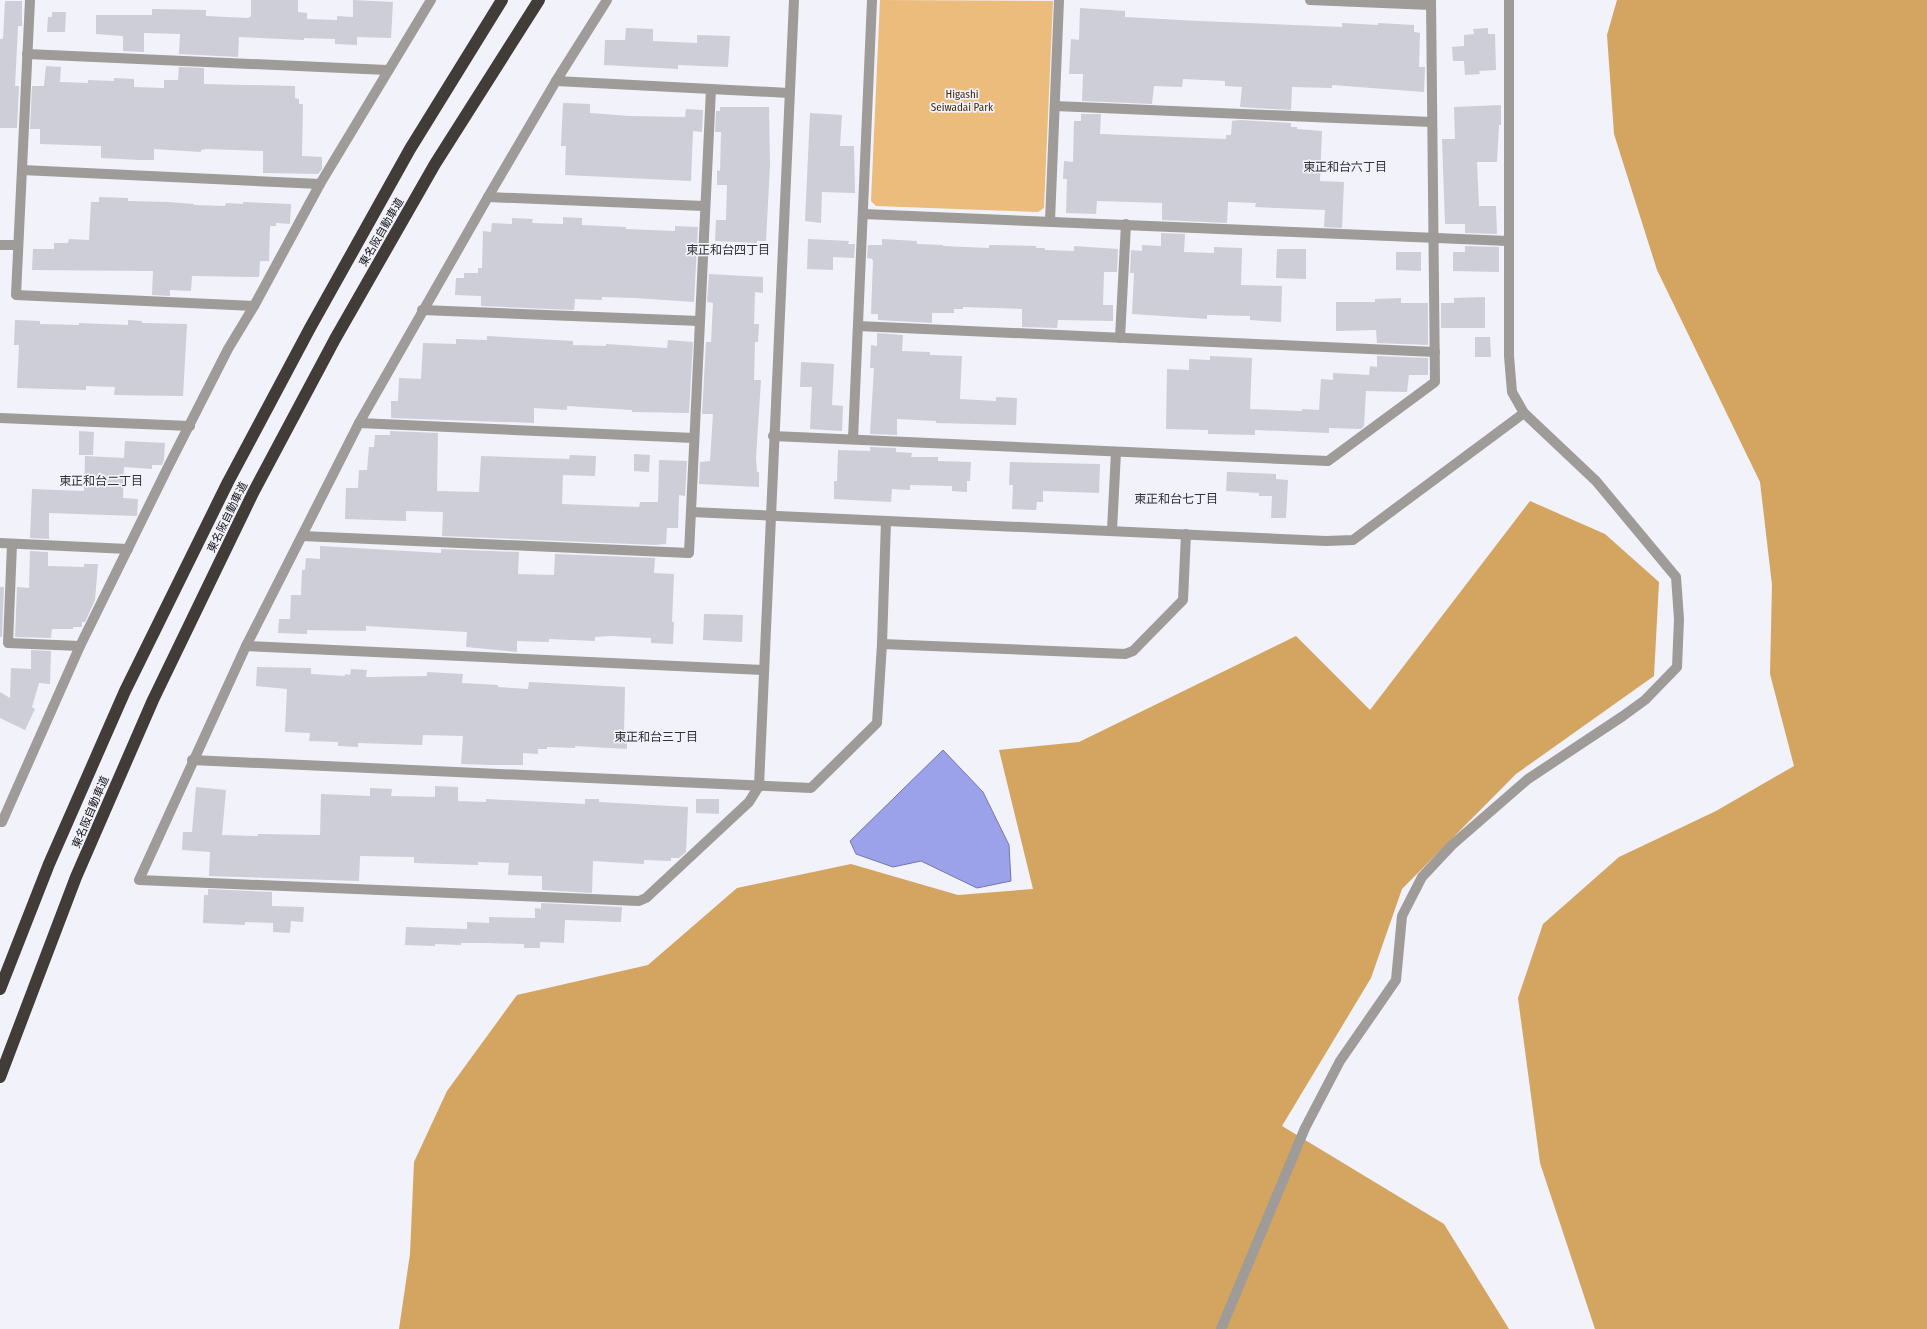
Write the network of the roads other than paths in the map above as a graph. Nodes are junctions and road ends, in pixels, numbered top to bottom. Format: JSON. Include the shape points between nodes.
{"nodes":[{"id":1,"x":30,"y":0,"type":"edge"},
{"id":2,"x":431,"y":0,"type":"edge"},
{"id":3,"x":502,"y":0,"type":"edge"},
{"id":4,"x":539,"y":0,"type":"edge"},
{"id":5,"x":608,"y":0,"type":"edge"},
{"id":6,"x":794,"y":0,"type":"edge"},
{"id":7,"x":872,"y":0,"type":"edge"},
{"id":8,"x":1059,"y":0,"type":"edge"},
{"id":9,"x":1310,"y":0,"type":"edge"},
{"id":10,"x":1509,"y":0,"type":"edge"},
{"id":11,"x":1431,"y":3,"type":"edge"},
{"id":12,"x":27,"y":54,"type":"junction"},
{"id":13,"x":387,"y":70,"type":"junction"},
{"id":14,"x":556,"y":81,"type":"junction"},
{"id":15,"x":711,"y":89,"type":"junction"},
{"id":16,"x":789,"y":93,"type":"junction"},
{"id":17,"x":1055,"y":106,"type":"junction"},
{"id":18,"x":1432,"y":122,"type":"junction"},
{"id":19,"x":22,"y":170,"type":"junction"},
{"id":20,"x":320,"y":184,"type":"junction"},
{"id":21,"x":488,"y":197,"type":"junction"},
{"id":22,"x":704,"y":206,"type":"junction"},
{"id":23,"x":863,"y":214,"type":"junction"},
{"id":24,"x":1050,"y":221,"type":"junction"},
{"id":25,"x":1126,"y":224,"type":"junction"},
{"id":26,"x":1433,"y":238,"type":"junction"},
{"id":27,"x":1508,"y":241,"type":"junction"},
{"id":28,"x":0,"y":245,"type":"edge"},
{"id":29,"x":18,"y":246,"type":"junction"},
{"id":30,"x":254,"y":306,"type":"junction"},
{"id":31,"x":422,"y":310,"type":"junction"},
{"id":32,"x":699,"y":321,"type":"junction"},
{"id":33,"x":858,"y":326,"type":"junction"},
{"id":34,"x":1120,"y":338,"type":"junction"},
{"id":35,"x":1435,"y":352,"type":"junction"},
{"id":36,"x":1524,"y":413,"type":"junction"},
{"id":37,"x":0,"y":418,"type":"edge"},
{"id":38,"x":359,"y":423,"type":"junction"},
{"id":39,"x":190,"y":426,"type":"junction"},
{"id":40,"x":773,"y":436,"type":"junction"},
{"id":41,"x":694,"y":438,"type":"junction"},
{"id":42,"x":853,"y":439,"type":"junction"},
{"id":43,"x":1116,"y":452,"type":"junction"},
{"id":44,"x":691,"y":512,"type":"junction"},
{"id":45,"x":770,"y":515,"type":"junction"},
{"id":46,"x":886,"y":521,"type":"junction"},
{"id":47,"x":1112,"y":530,"type":"junction"},
{"id":48,"x":1186,"y":534,"type":"junction"},
{"id":49,"x":302,"y":536,"type":"junction"},
{"id":50,"x":0,"y":543,"type":"edge"},
{"id":51,"x":12,"y":544,"type":"junction"},
{"id":52,"x":128,"y":549,"type":"junction"},
{"id":53,"x":882,"y":644,"type":"junction"},
{"id":54,"x":80,"y":646,"type":"junction"},
{"id":55,"x":246,"y":646,"type":"junction"},
{"id":56,"x":763,"y":670,"type":"junction"},
{"id":57,"x":192,"y":760,"type":"junction"},
{"id":58,"x":759,"y":786,"type":"junction"},
{"id":59,"x":0,"y":822,"type":"edge"},
{"id":60,"x":0,"y":989,"type":"edge"},
{"id":61,"x":0,"y":1077,"type":"edge"},
{"id":62,"x":1220,"y":1329,"type":"edge"}],
"edges":[{"from":1,"to":12,"type":"street"},
{"from":2,"to":13,"type":"street"},
{"from":3,"to":60,"type":"highway","name":"東名阪自動車道","via":[[410,149],[228,482],[125,691],[49,864]]},
{"from":4,"to":61,"type":"highway","name":"東名阪自動車道","via":[[435,164],[335,339],[253,493],[153,700],[79,870]]},
{"from":5,"to":14,"type":"street"},
{"from":6,"to":16,"type":"street"},
{"from":7,"to":23,"type":"street"},
{"from":8,"to":17,"type":"street"},
{"from":9,"to":11,"type":"street"},
{"from":10,"to":27,"type":"street"},
{"from":11,"to":18,"type":"street"},
{"from":12,"to":13,"type":"street"},
{"from":12,"to":19,"type":"street"},
{"from":13,"to":20,"type":"street"},
{"from":14,"to":15,"type":"street"},
{"from":14,"to":21,"type":"street"},
{"from":15,"to":16,"type":"street"},
{"from":15,"to":22,"type":"street"},
{"from":16,"to":40,"type":"street"},
{"from":17,"to":18,"type":"street"},
{"from":17,"to":24,"type":"street"},
{"from":18,"to":26,"type":"street"},
{"from":19,"to":20,"type":"street"},
{"from":19,"to":29,"type":"street"},
{"from":20,"to":30,"type":"street"},
{"from":21,"to":22,"type":"street"},
{"from":21,"to":31,"type":"street"},
{"from":22,"to":32,"type":"street"},
{"from":23,"to":24,"type":"street"},
{"from":23,"to":33,"type":"street"},
{"from":24,"to":25,"type":"street"},
{"from":25,"to":26,"type":"street"},
{"from":25,"to":34,"type":"street"},
{"from":26,"to":27,"type":"street"},
{"from":26,"to":35,"type":"street"},
{"from":27,"to":36,"type":"street","via":[[1512,392]]},
{"from":28,"to":29,"type":"street"},
{"from":29,"to":30,"type":"street","via":[[16,295]]},
{"from":30,"to":39,"type":"street","via":[[228,349]]},
{"from":31,"to":32,"type":"street"},
{"from":31,"to":38,"type":"street"},
{"from":32,"to":41,"type":"street"},
{"from":33,"to":34,"type":"street"},
{"from":33,"to":42,"type":"street"},
{"from":34,"to":35,"type":"street"},
{"from":35,"to":43,"type":"street","via":[[1435,382],[1328,461]]},
{"from":36,"to":48,"type":"street","via":[[1353,540]]},
{"from":36,"to":62,"type":"street","via":[[1596,481],[1676,576],[1679,619],[1677,667],[1645,700],[1528,779],[1452,844],[1422,877],[1402,916],[1396,980],[1340,1061],[1305,1128]]},
{"from":37,"to":39,"type":"street"},
{"from":38,"to":41,"type":"street"},
{"from":38,"to":49,"type":"street"},
{"from":39,"to":52,"type":"street"},
{"from":40,"to":42,"type":"street"},
{"from":40,"to":45,"type":"street"},
{"from":41,"to":44,"type":"street"},
{"from":42,"to":43,"type":"street"},
{"from":43,"to":47,"type":"street"},
{"from":44,"to":45,"type":"street"},
{"from":44,"to":49,"type":"street","via":[[689,553]]},
{"from":45,"to":46,"type":"street"},
{"from":45,"to":56,"type":"street"},
{"from":46,"to":47,"type":"street"},
{"from":46,"to":53,"type":"street"},
{"from":47,"to":48,"type":"street"},
{"from":48,"to":53,"type":"street","via":[[1183,600],[1134,651],[1125,654]]},
{"from":49,"to":55,"type":"street"},
{"from":50,"to":51,"type":"street"},
{"from":51,"to":52,"type":"street"},
{"from":51,"to":54,"type":"street","via":[[8,643]]},
{"from":52,"to":54,"type":"street"},
{"from":53,"to":58,"type":"street","via":[[877,723],[811,788]]},
{"from":54,"to":59,"type":"street"},
{"from":55,"to":56,"type":"street"},
{"from":55,"to":57,"type":"street"},
{"from":56,"to":58,"type":"street"},
{"from":57,"to":58,"type":"street"},
{"from":57,"to":58,"type":"street","via":[[139,880],[639,901],[646,898],[749,802]]}]}
